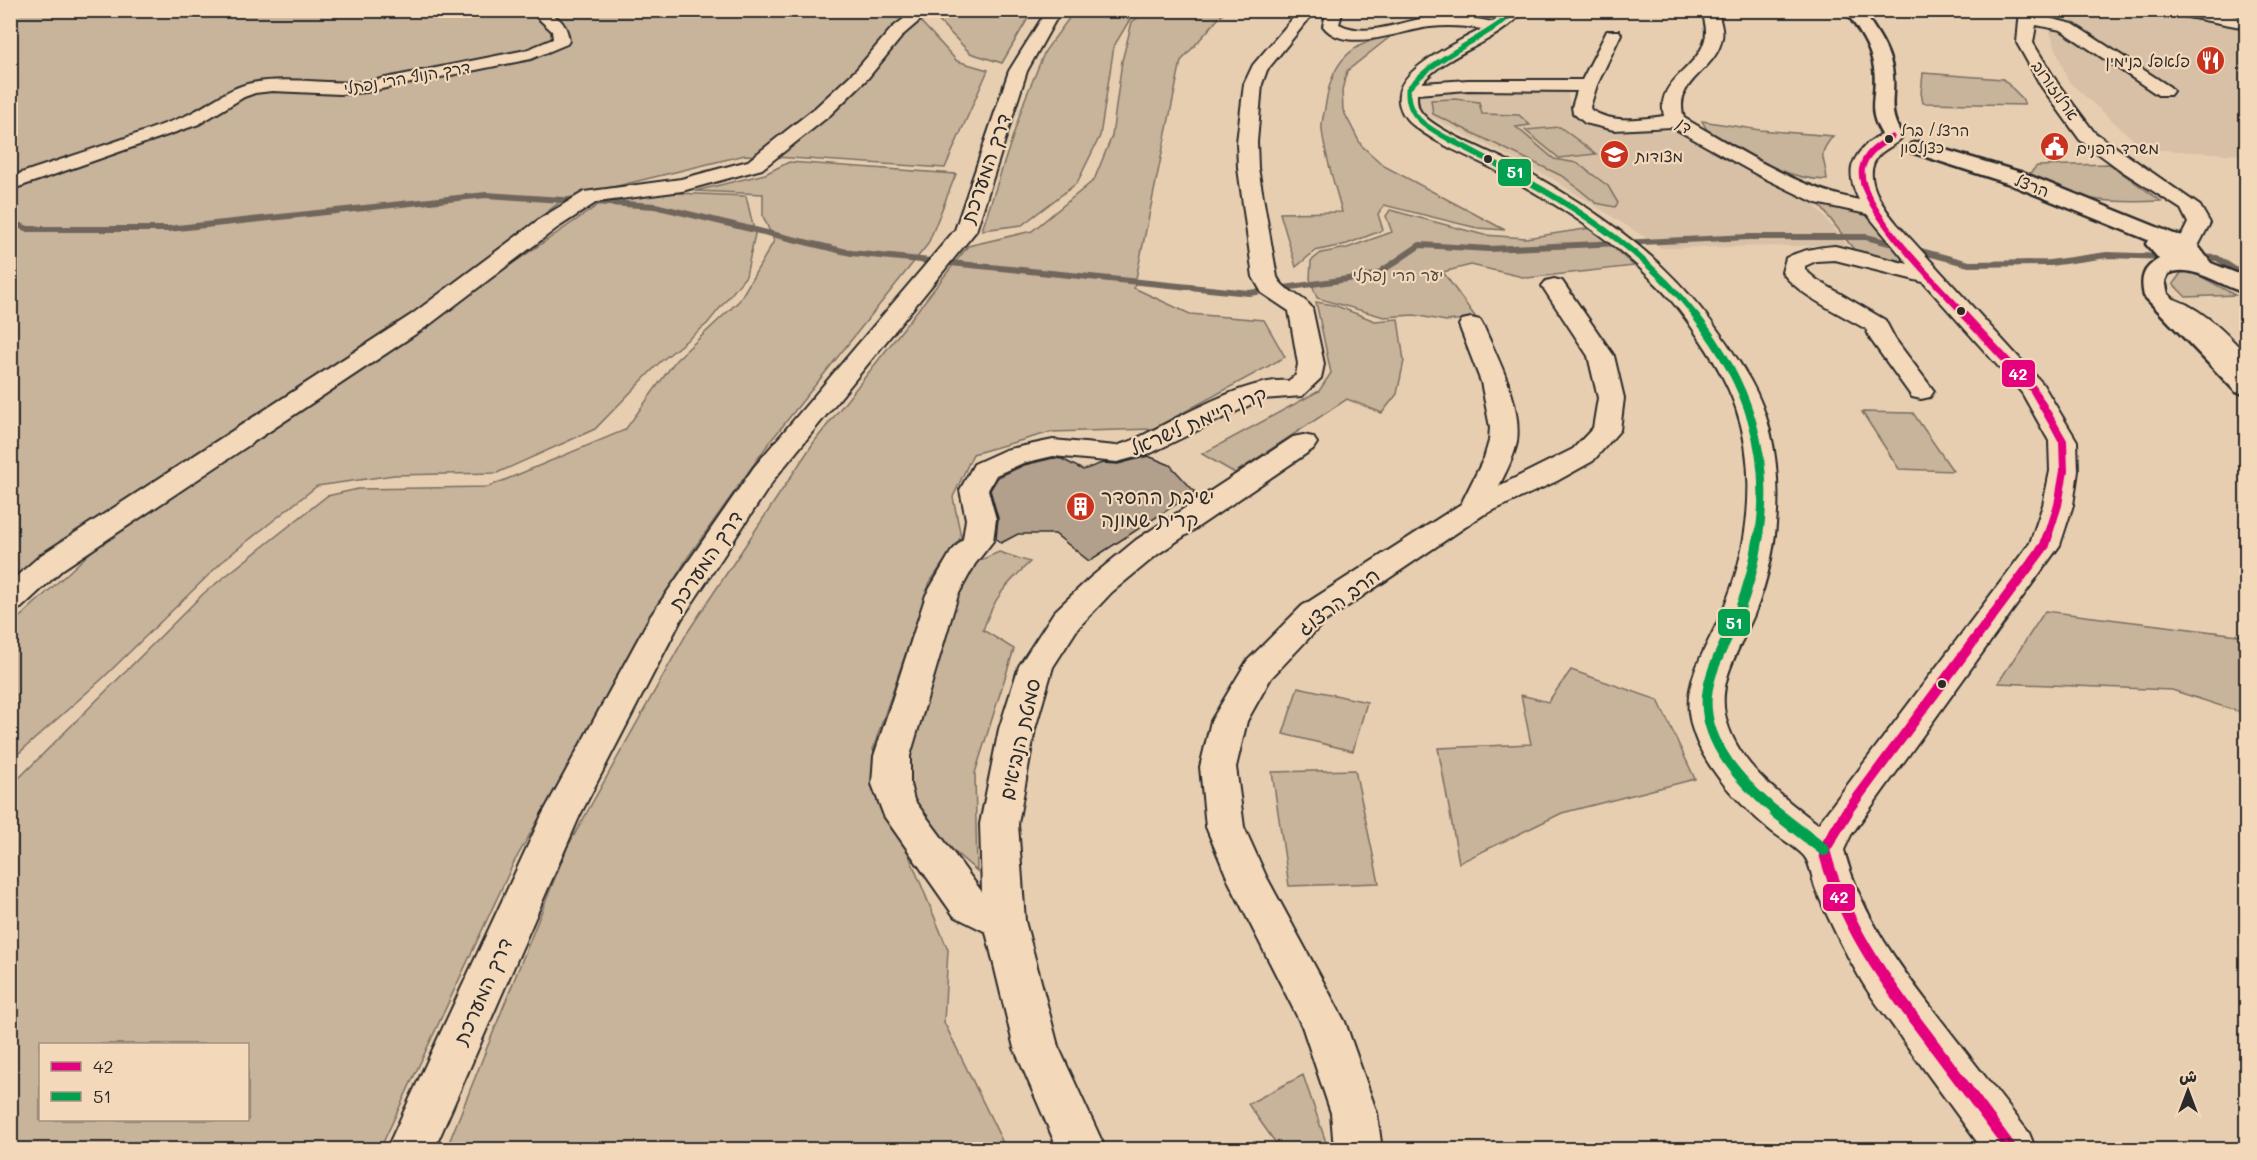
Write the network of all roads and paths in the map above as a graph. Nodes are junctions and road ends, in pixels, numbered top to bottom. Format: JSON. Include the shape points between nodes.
{"nodes":[{"id":1,"x":536,"y":10,"type":"edge"},
{"id":2,"x":925,"y":10,"type":"edge"},
{"id":3,"x":1056,"y":10,"type":"edge"},
{"id":4,"x":1309,"y":10,"type":"edge"},
{"id":5,"x":1335,"y":10,"type":"edge"},
{"id":6,"x":1517,"y":10,"type":"edge"},
{"id":7,"x":1710,"y":10,"type":"edge"},
{"id":8,"x":1853,"y":10,"type":"edge"},
{"id":9,"x":2176,"y":10,"type":"edge"},
{"id":10,"x":2199,"y":10,"type":"edge"},
{"id":11,"x":2028,"y":15,"type":"edge"},
{"id":12,"x":2247,"y":21,"type":"edge"},
{"id":13,"x":1494,"y":27,"type":"junction"},
{"id":14,"x":1613,"y":34,"type":"dead end"},
{"id":15,"x":1588,"y":85,"type":"junction"},
{"id":16,"x":1408,"y":89,"type":"junction"},
{"id":17,"x":2164,"y":91,"type":"dead end"},
{"id":18,"x":1676,"y":121,"type":"junction"},
{"id":19,"x":1908,"y":140,"type":"junction"},
{"id":20,"x":10,"y":184,"type":"edge"},
{"id":21,"x":1868,"y":198,"type":"junction"},
{"id":22,"x":2083,"y":206,"type":"junction"},
{"id":23,"x":2181,"y":244,"type":"junction"},
{"id":24,"x":1931,"y":277,"type":"junction"},
{"id":25,"x":1554,"y":286,"type":"dead end"},
{"id":26,"x":2247,"y":286,"type":"edge"},
{"id":27,"x":2164,"y":303,"type":"junction"},
{"id":28,"x":1471,"y":325,"type":"dead end"},
{"id":29,"x":2247,"y":368,"type":"edge"},
{"id":30,"x":2247,"y":386,"type":"edge"},
{"id":31,"x":1921,"y":392,"type":"dead end"},
{"id":32,"x":1303,"y":443,"type":"dead end"},
{"id":33,"x":1473,"y":509,"type":"junction"},
{"id":34,"x":10,"y":600,"type":"edge"},
{"id":35,"x":1824,"y":850,"type":"junction"},
{"id":36,"x":1004,"y":921,"type":"junction"},
{"id":37,"x":410,"y":1149,"type":"edge"},
{"id":38,"x":1082,"y":1149,"type":"edge"},
{"id":39,"x":1358,"y":1149,"type":"edge"},
{"id":40,"x":2012,"y":1149,"type":"edge"}],
"edges":[{"from":1,"to":20,"type":"street","name":"דרך הנוף הרי נפתלי","via":[[560,29],[561,41],[531,54],[366,87],[253,88],[192,120]]},
{"from":2,"to":34,"type":"street","via":[[898,31],[862,74],[822,112],[755,165],[682,185],[591,196],[420,320],[52,562]]},
{"from":3,"to":37,"type":"street","name":"דרך המערכת","via":[[1018,71],[965,231],[764,473],[666,617],[561,815]]},
{"from":4,"to":36,"type":"street","name":"קרן קיימת לישראל","via":[[1259,69],[1253,84],[1247,142],[1265,278],[1270,288],[1300,308],[1311,364],[1308,378],[1293,390],[1255,392],[1141,447],[1117,454],[1053,448],[1015,456],[984,470],[974,490],[981,519],[978,541],[962,559],[942,595],[892,756],[891,784],[897,805],[968,904]]},
{"from":5,"to":13,"type":"street","via":[[1331,26],[1356,34],[1430,22]]},
{"from":6,"to":13,"type":"street"},
{"from":7,"to":18,"type":"street","name":"דן","via":[[1713,42],[1700,63],[1672,93],[1670,110]]},
{"from":8,"to":19,"type":"street","name":"הרצל","via":[[1878,51],[1883,68],[1883,106]]},
{"from":9,"to":12,"type":"street"},
{"from":10,"to":12,"type":"street"},
{"from":11,"to":17,"type":"street","name":"ארלוזורוב","via":[[2067,27]]},
{"from":11,"to":23,"type":"street","name":"ארלוזורוב","via":[[2025,43],[2050,86],[2087,136],[2188,205]]},
{"from":13,"to":16,"type":"street","via":[[1434,62]]},
{"from":14,"to":15,"type":"street"},
{"from":15,"to":16,"type":"street"},
{"from":15,"to":18,"type":"street","via":[[1581,107],[1590,119],[1626,125]]},
{"from":16,"to":35,"type":"street","via":[[1409,107],[1422,123],[1525,178],[1633,250],[1684,298],[1716,343],[1749,406],[1759,442],[1763,481],[1756,558],[1709,681],[1710,728],[1754,792]]},
{"from":18,"to":21,"type":"street","name":"דן","via":[[1805,190],[1831,197],[1855,192]]},
{"from":19,"to":21,"type":"street","via":[[1864,160],[1860,173]]},
{"from":19,"to":22,"type":"street","name":"הרצל"},
{"from":21,"to":24,"type":"street","via":[[1889,230]]},
{"from":22,"to":23,"type":"street","name":"הרצל"},
{"from":22,"to":23,"type":"street","name":"הרצל","via":[[2132,226],[2167,231]]},
{"from":23,"to":26,"type":"street","name":"הרצל"},
{"from":23,"to":27,"type":"street","via":[[2157,270],[2153,281],[2156,296]]},
{"from":24,"to":31,"type":"street","via":[[1834,253],[1802,258],[1794,263],[1793,272],[1876,325]]},
{"from":24,"to":35,"type":"street","via":[[2033,389],[2063,441],[2062,482],[2045,545],[1837,825]]},
{"from":25,"to":33,"type":"street","name":"הרב הרצוג","via":[[1601,356],[1611,398],[1606,430],[1583,455]]},
{"from":27,"to":29,"type":"street","via":[[2200,323]]},
{"from":27,"to":30,"type":"street"},
{"from":28,"to":33,"type":"street","via":[[1502,413],[1503,441]]},
{"from":32,"to":36,"type":"street","name":"סמטת הנביאים","via":[[1147,547],[1101,585],[1066,620],[1036,666],[1017,729],[999,824]]},
{"from":33,"to":39,"type":"street","name":"הרב הרצוג","via":[[1313,614],[1259,670],[1229,721],[1218,767],[1225,826],[1249,882],[1323,1022],[1354,1113]]},
{"from":35,"to":40,"type":"street","via":[[1849,920],[1878,971]]},
{"from":36,"to":38,"type":"street","name":"סמטת הנביאים","via":[[1036,1048]]}]}
